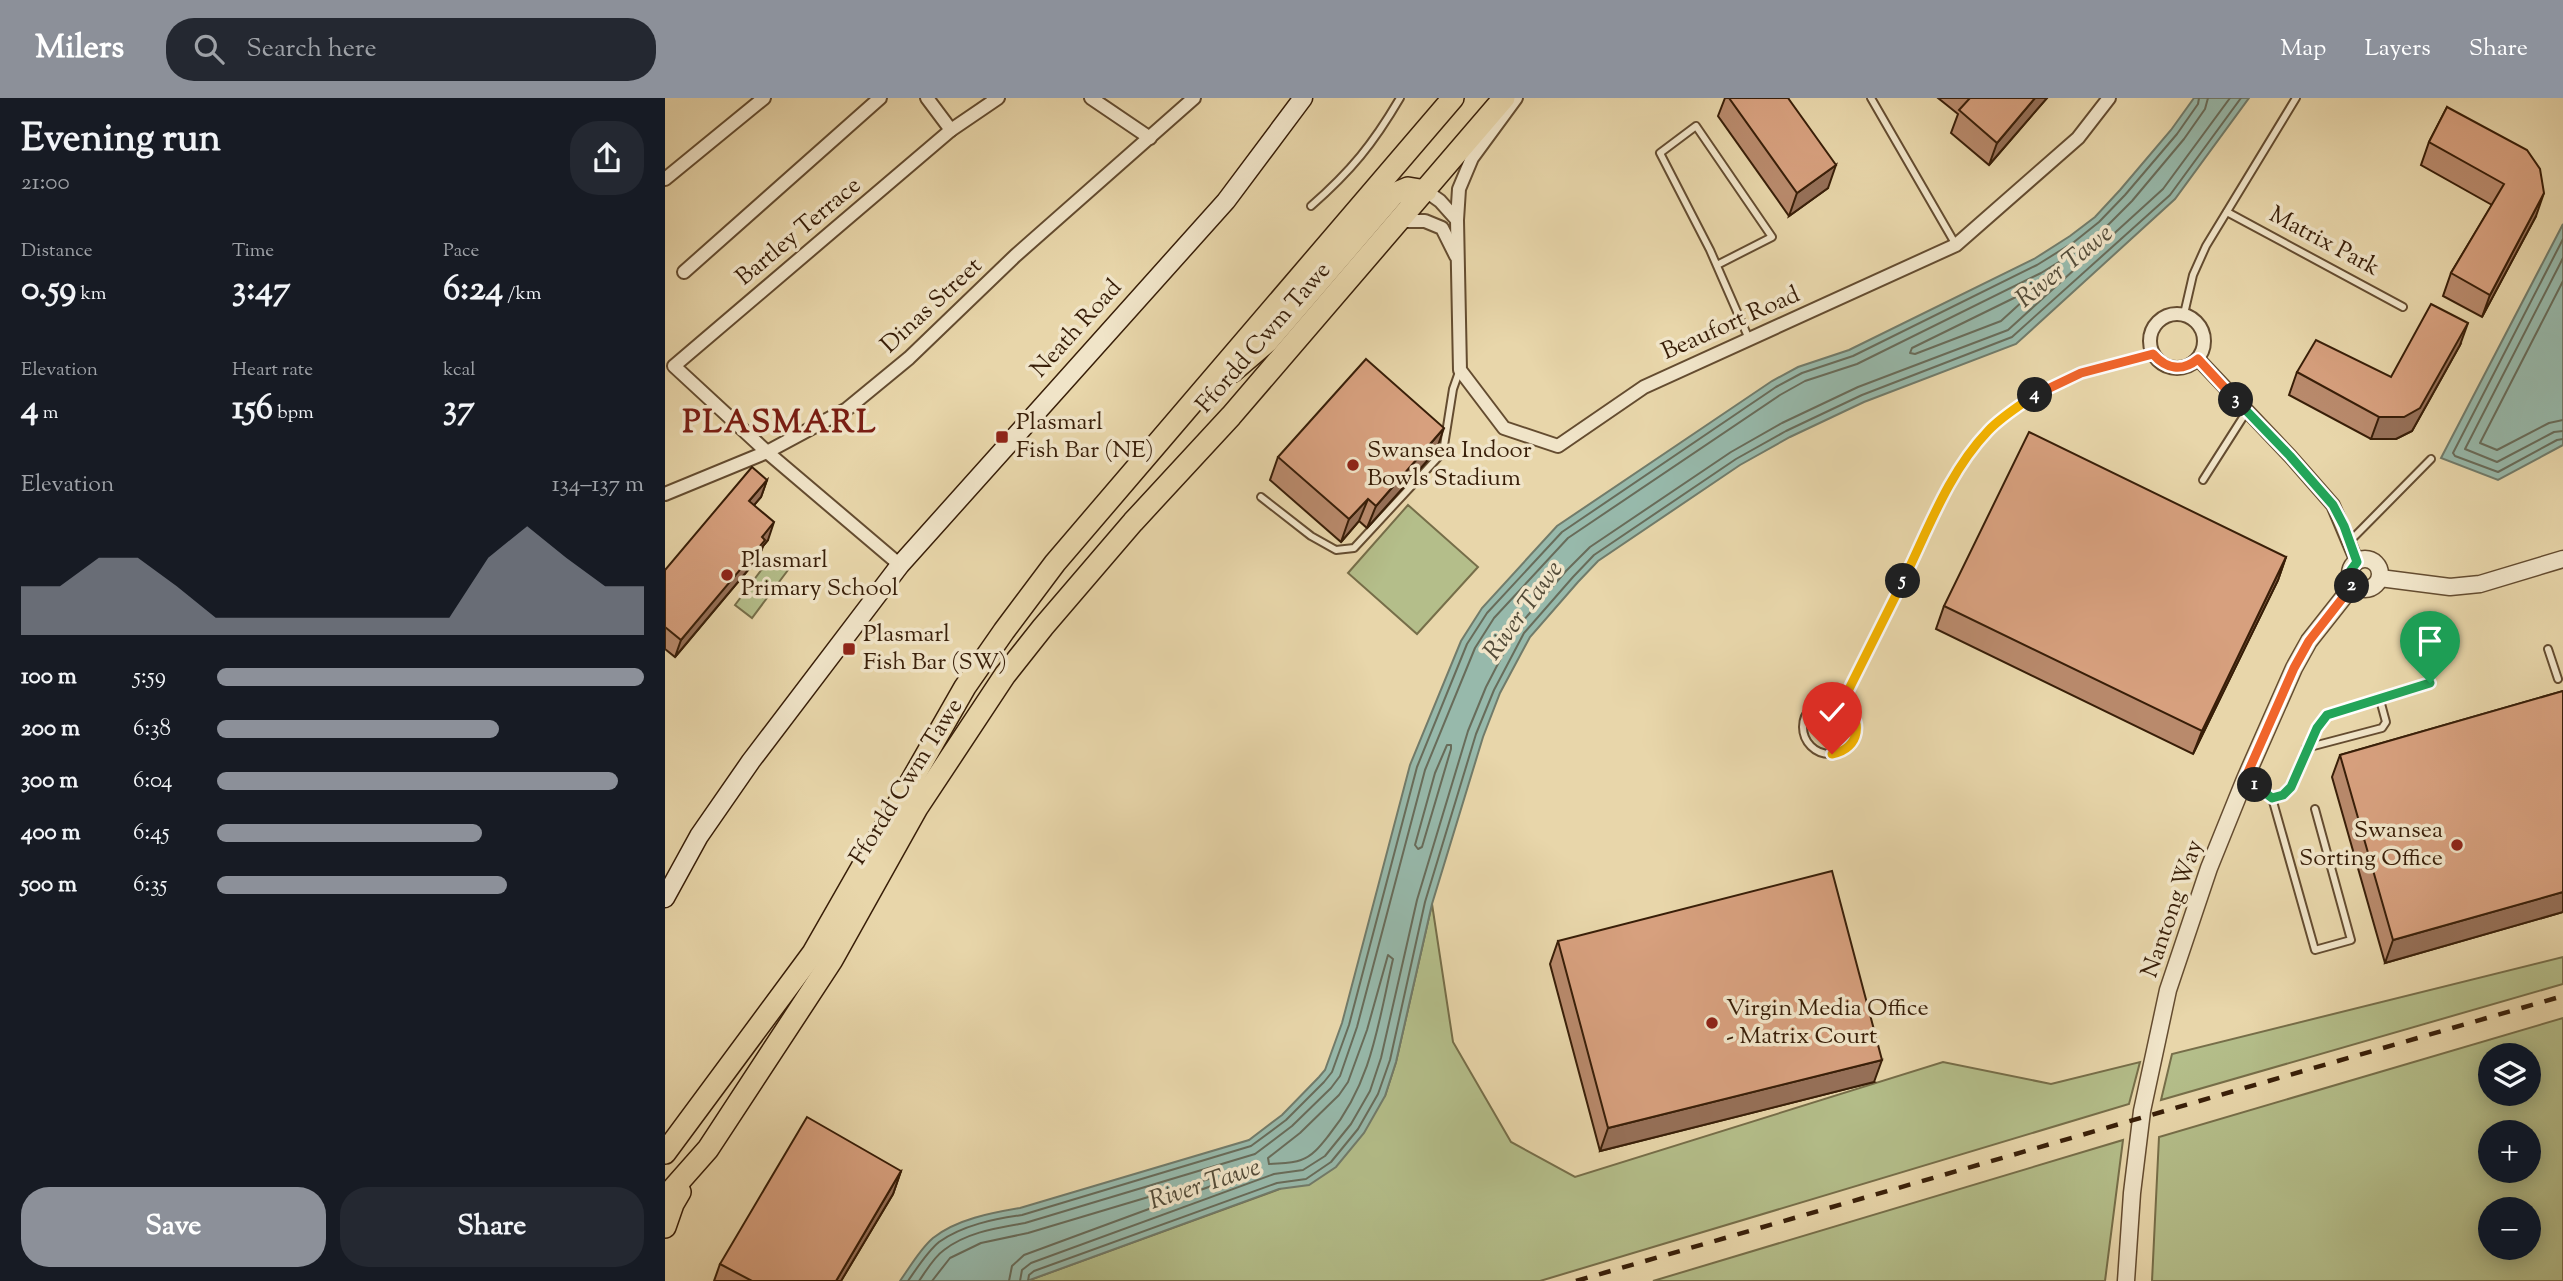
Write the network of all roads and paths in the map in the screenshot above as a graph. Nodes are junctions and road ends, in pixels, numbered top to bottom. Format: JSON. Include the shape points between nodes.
{"nodes":[{"id":1,"x":764,"y":98,"type":"edge"},
{"id":2,"x":880,"y":98,"type":"edge"},
{"id":3,"x":927,"y":98,"type":"edge"},
{"id":4,"x":997,"y":98,"type":"edge"},
{"id":5,"x":1091,"y":98,"type":"edge"},
{"id":6,"x":1194,"y":98,"type":"edge"},
{"id":7,"x":1303,"y":98,"type":"edge"},
{"id":8,"x":1400,"y":98,"type":"edge"},
{"id":9,"x":1453,"y":98,"type":"edge"},
{"id":10,"x":1504,"y":98,"type":"edge"},
{"id":11,"x":1516,"y":98,"type":"edge"},
{"id":12,"x":1871,"y":98,"type":"edge"},
{"id":13,"x":2109,"y":98,"type":"edge"},
{"id":14,"x":2296,"y":98,"type":"edge"},
{"id":15,"x":951,"y":130,"type":"junction"},
{"id":16,"x":1150,"y":138,"type":"junction"},
{"id":17,"x":665,"y":179,"type":"edge"},
{"id":18,"x":1426,"y":191,"type":"junction"},
{"id":19,"x":1311,"y":206,"type":"dead end"},
{"id":20,"x":2227,"y":212,"type":"junction"},
{"id":21,"x":1457,"y":220,"type":"junction"},
{"id":22,"x":1400,"y":221,"type":"junction"},
{"id":23,"x":1957,"y":245,"type":"junction"},
{"id":24,"x":1458,"y":259,"type":"junction"},
{"id":25,"x":1717,"y":265,"type":"junction"},
{"id":26,"x":684,"y":272,"type":"dead end"},
{"id":27,"x":2403,"y":307,"type":"dead end"},
{"id":28,"x":2184,"y":314,"type":"junction"},
{"id":29,"x":1749,"y":339,"type":"junction"},
{"id":30,"x":2153,"y":354,"type":"junction"},
{"id":31,"x":2198,"y":359,"type":"junction"},
{"id":32,"x":1460,"y":370,"type":"junction"},
{"id":33,"x":2246,"y":411,"type":"junction"},
{"id":34,"x":1177,"y":419,"type":"junction"},
{"id":35,"x":767,"y":452,"type":"junction"},
{"id":36,"x":2431,"y":459,"type":"dead end"},
{"id":37,"x":2203,"y":480,"type":"dead end"},
{"id":38,"x":665,"y":494,"type":"edge"},
{"id":39,"x":1261,"y":496,"type":"dead end"},
{"id":40,"x":2350,"y":541,"type":"junction"},
{"id":41,"x":2561,"y":561,"type":"edge"},
{"id":42,"x":2357,"y":562,"type":"junction"},
{"id":43,"x":900,"y":565,"type":"junction"},
{"id":44,"x":2379,"y":578,"type":"junction"},
{"id":45,"x":2354,"y":584,"type":"junction"},
{"id":46,"x":2548,"y":649,"type":"dead end"},
{"id":47,"x":2558,"y":680,"type":"dead end"},
{"id":48,"x":2430,"y":683,"type":"dead end"},
{"id":49,"x":2380,"y":700,"type":"junction"},
{"id":50,"x":1842,"y":703,"type":"junction"},
{"id":51,"x":2306,"y":748,"type":"junction"},
{"id":52,"x":2245,"y":779,"type":"junction"},
{"id":53,"x":2272,"y":798,"type":"junction"},
{"id":54,"x":2315,"y":809,"type":"dead end"},
{"id":55,"x":665,"y":898,"type":"edge"},
{"id":56,"x":708,"y":1149,"type":"junction"},
{"id":57,"x":665,"y":1153,"type":"edge"},
{"id":58,"x":665,"y":1203,"type":"edge"},
{"id":59,"x":665,"y":1227,"type":"edge"},
{"id":60,"x":2126,"y":1281,"type":"edge"}],
"edges":[{"from":1,"to":17,"type":"street"},
{"from":2,"to":26,"type":"street"},
{"from":3,"to":15,"type":"street"},
{"from":4,"to":15,"type":"street","name":"Bartley Terrace"},
{"from":5,"to":16,"type":"street"},
{"from":6,"to":16,"type":"street","name":"Dinas Street"},
{"from":7,"to":43,"type":"main road","name":"Neath Road","via":[[1226,201]]},
{"from":8,"to":19,"type":"lane","via":[[1376,138],[1344,177]]},
{"from":9,"to":34,"type":"main road","name":"Ffordd Cwm Tawe"},
{"from":10,"to":18,"type":"main road","name":"Ffordd Cwm Tawe"},
{"from":11,"to":21,"type":"street","via":[[1472,158],[1459,189]]},
{"from":12,"to":23,"type":"lane"},
{"from":13,"to":23,"type":"street","name":"Beaufort Road","via":[[2078,138]]},
{"from":14,"to":20,"type":"lane"},
{"from":15,"to":35,"type":"street","name":"Bartley Terrace","via":[[674,366]]},
{"from":16,"to":35,"type":"street","name":"Dinas Street","via":[[857,401]]},
{"from":18,"to":21,"type":"street"},
{"from":18,"to":22,"type":"main road","name":"Ffordd Cwm Tawe"},
{"from":18,"to":34,"type":"main road","via":[[1408,188],[1394,194],[1268,341]]},
{"from":20,"to":27,"type":"lane","name":"Matrix Park"},
{"from":20,"to":28,"type":"lane","via":[[2193,275]]},
{"from":21,"to":24,"type":"street"},
{"from":22,"to":24,"type":"street","via":[[1425,221],[1442,228]]},
{"from":22,"to":56,"type":"main road","name":"Ffordd Cwm Tawe","via":[[1005,675],[917,808],[832,960]]},
{"from":23,"to":29,"type":"street","name":"Beaufort Road"},
{"from":24,"to":32,"type":"street"},
{"from":25,"to":25,"type":"lane","via":[[1660,152],[1696,126],[1772,237]]},
{"from":25,"to":29,"type":"lane"},
{"from":28,"to":30,"type":"street","via":[[2169,314],[2153,327]]},
{"from":28,"to":31,"type":"street","via":[[2203,332],[2204,346]]},
{"from":29,"to":32,"type":"street","name":"Beaufort Road","via":[[1644,387],[1559,446],[1504,428]]},
{"from":30,"to":31,"type":"street","via":[[2175,368]]},
{"from":30,"to":50,"type":"lane","via":[[2069,378],[2043,390],[1989,429],[1955,474]]},
{"from":31,"to":33,"type":"street"},
{"from":32,"to":39,"type":"lane","via":[[1443,452],[1354,548],[1336,550]]},
{"from":33,"to":37,"type":"lane"},
{"from":33,"to":40,"type":"street","via":[[2333,505]]},
{"from":34,"to":57,"type":"main road","name":"Ffordd Cwm Tawe","via":[[1004,631],[965,687],[813,953]]},
{"from":35,"to":38,"type":"street","name":"Dinas Street","via":[[750,465]]},
{"from":35,"to":43,"type":"street"},
{"from":36,"to":40,"type":"lane"},
{"from":40,"to":42,"type":"street"},
{"from":41,"to":44,"type":"street","via":[[2480,584],[2450,587]]},
{"from":42,"to":44,"type":"street","via":[[2374,562]]},
{"from":42,"to":45,"type":"street","via":[[2351,575]]},
{"from":43,"to":55,"type":"main road","name":"Neath Road","via":[[743,773],[699,836]]},
{"from":44,"to":45,"type":"street","via":[[2375,586],[2366,589]]},
{"from":45,"to":52,"type":"street","name":"Nantong Way","via":[[2309,641]]},
{"from":46,"to":47,"type":"lane"},
{"from":48,"to":49,"type":"lane"},
{"from":49,"to":51,"type":"lane","via":[[2327,715]]},
{"from":49,"to":51,"type":"lane","via":[[2386,722],[2382,728]]},
{"from":50,"to":50,"type":"lane","via":[[1856,720],[1853,744],[1839,753],[1820,753],[1803,733],[1807,712],[1823,701]]},
{"from":51,"to":53,"type":"lane","via":[[2291,787]]},
{"from":52,"to":53,"type":"lane"},
{"from":52,"to":60,"type":"street","name":"Nantong Way","via":[[2168,990],[2142,1111]]},
{"from":53,"to":54,"type":"lane","via":[[2315,950],[2351,940]]},
{"from":56,"to":58,"type":"main road","name":"Ffordd Cwm Tawe"},
{"from":56,"to":59,"type":"main road","via":[[673,1203]]}]}
